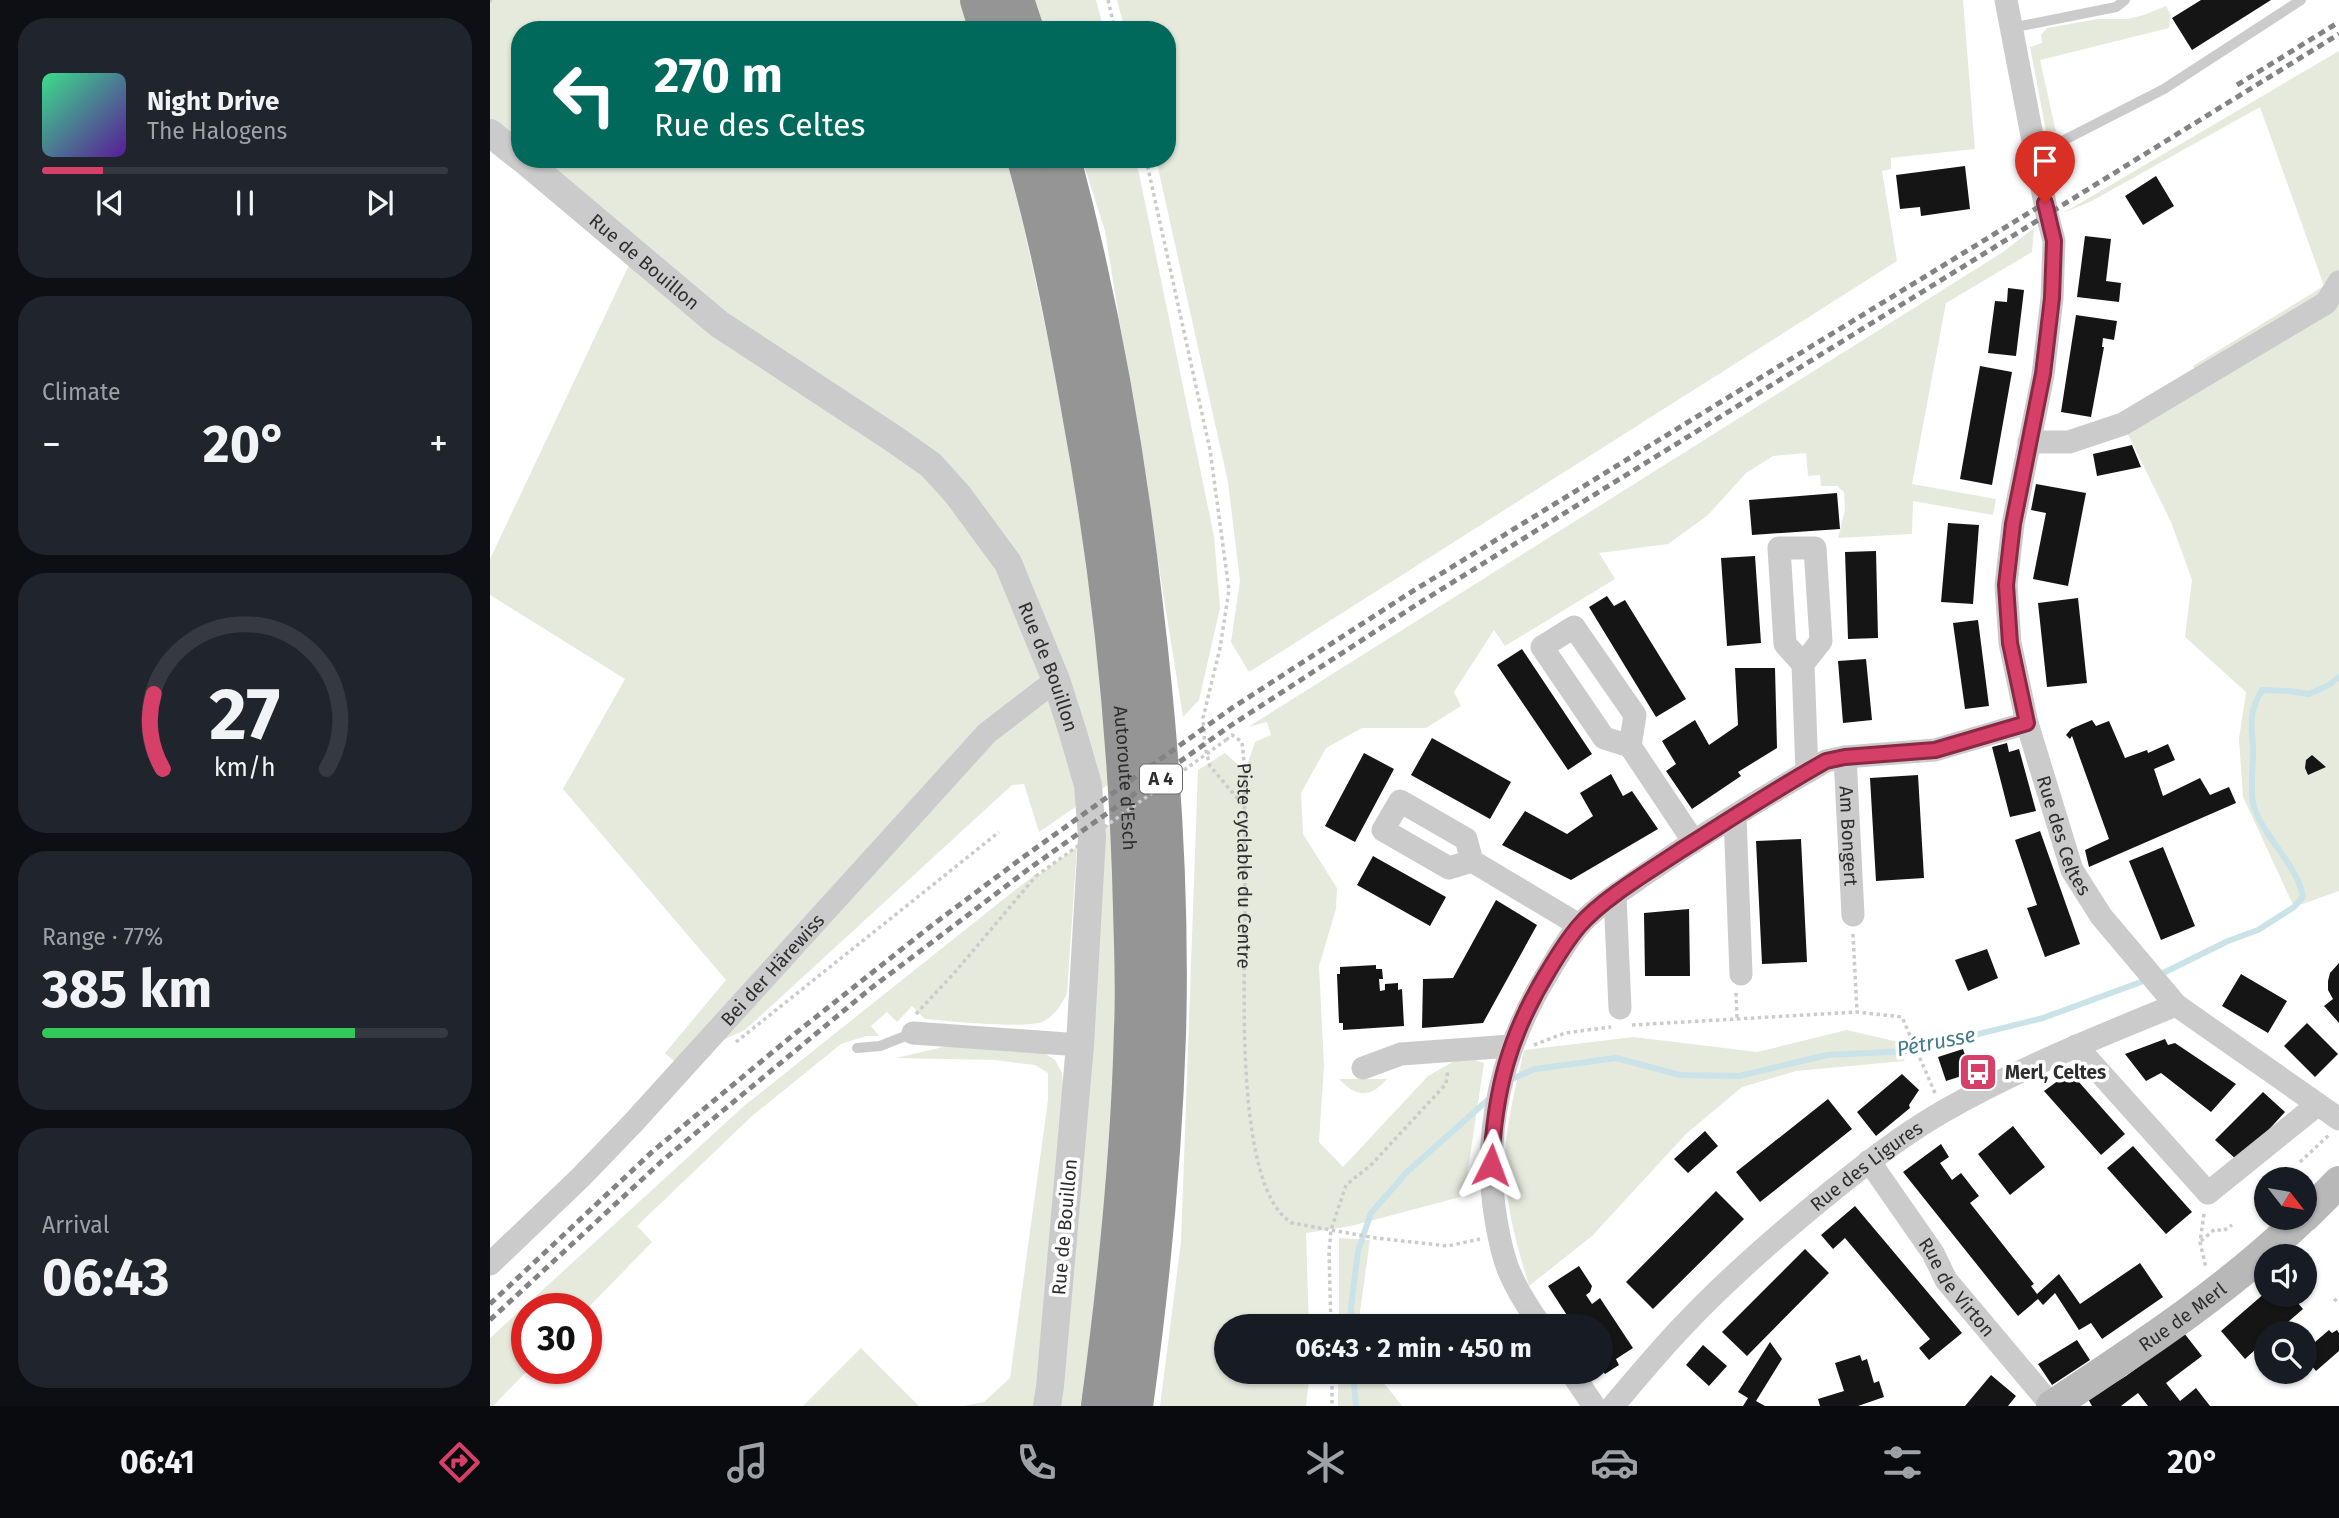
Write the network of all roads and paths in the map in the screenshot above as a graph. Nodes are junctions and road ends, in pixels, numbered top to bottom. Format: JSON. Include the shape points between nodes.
{"nodes":[{"id":1,"x":979,"y":0,"type":"edge"},
{"id":2,"x":1015,"y":0,"type":"edge"},
{"id":3,"x":1108,"y":0,"type":"edge"},
{"id":4,"x":2006,"y":0,"type":"edge"},
{"id":5,"x":2125,"y":0,"type":"edge"},
{"id":6,"x":2301,"y":0,"type":"edge"},
{"id":7,"x":985,"y":21,"type":"edge"},
{"id":8,"x":1022,"y":21,"type":"edge"},
{"id":9,"x":1113,"y":21,"type":"edge"},
{"id":10,"x":2011,"y":28,"type":"junction"},
{"id":11,"x":490,"y":133,"type":"edge"},
{"id":12,"x":511,"y":150,"type":"edge"},
{"id":13,"x":2035,"y":155,"type":"junction"},
{"id":14,"x":533,"y":168,"type":"edge"},
{"id":15,"x":1028,"y":168,"type":"edge"},
{"id":16,"x":1064,"y":168,"type":"edge"},
{"id":17,"x":1148,"y":168,"type":"edge"},
{"id":18,"x":2339,"y":282,"type":"edge"},
{"id":19,"x":2029,"y":442,"type":"junction"},
{"id":20,"x":1803,"y":664,"type":"dead end"},
{"id":21,"x":1056,"y":680,"type":"junction"},
{"id":22,"x":2027,"y":723,"type":"junction"},
{"id":23,"x":1630,"y":746,"type":"junction"},
{"id":24,"x":1845,"y":757,"type":"junction"},
{"id":25,"x":1807,"y":772,"type":"junction"},
{"id":26,"x":1245,"y":806,"type":"junction"},
{"id":27,"x":1735,"y":816,"type":"junction"},
{"id":28,"x":999,"y":832,"type":"dead end"},
{"id":29,"x":1694,"y":842,"type":"junction"},
{"id":30,"x":1472,"y":861,"type":"dead end"},
{"id":31,"x":1615,"y":896,"type":"junction"},
{"id":32,"x":1853,"y":915,"type":"joint"},
{"id":33,"x":1580,"y":925,"type":"junction"},
{"id":34,"x":1741,"y":974,"type":"dead end"},
{"id":35,"x":2176,"y":1005,"type":"junction"},
{"id":36,"x":1857,"y":1012,"type":"junction"},
{"id":37,"x":1623,"y":1020,"type":"junction"},
{"id":38,"x":912,"y":1033,"type":"junction"},
{"id":39,"x":1080,"y":1045,"type":"junction"},
{"id":40,"x":1511,"y":1046,"type":"junction"},
{"id":41,"x":2076,"y":1046,"type":"junction"},
{"id":42,"x":727,"y":1047,"type":"dead end"},
{"id":43,"x":857,"y":1048,"type":"dead end"},
{"id":44,"x":1448,"y":1050,"type":"junction"},
{"id":45,"x":1363,"y":1068,"type":"dead end"},
{"id":46,"x":2317,"y":1105,"type":"junction"},
{"id":47,"x":1943,"y":1111,"type":"junction"},
{"id":48,"x":2336,"y":1125,"type":"edge"},
{"id":49,"x":1869,"y":1161,"type":"junction"},
{"id":50,"x":2300,"y":1162,"type":"dead end"},
{"id":51,"x":2339,"y":1182,"type":"edge"},
{"id":52,"x":2208,"y":1193,"type":"junction"},
{"id":53,"x":2317,"y":1204,"type":"edge"},
{"id":54,"x":2232,"y":1225,"type":"dead end"},
{"id":55,"x":1331,"y":1230,"type":"junction"},
{"id":56,"x":2290,"y":1230,"type":"edge"},
{"id":57,"x":1499,"y":1236,"type":"junction"},
{"id":58,"x":2200,"y":1242,"type":"junction"},
{"id":59,"x":490,"y":1264,"type":"edge"},
{"id":60,"x":2217,"y":1291,"type":"junction"},
{"id":61,"x":2339,"y":1297,"type":"edge"},
{"id":62,"x":2334,"y":1301,"type":"dead end"},
{"id":63,"x":1331,"y":1314,"type":"edge"},
{"id":64,"x":1533,"y":1314,"type":"edge"},
{"id":65,"x":1332,"y":1384,"type":"edge"},
{"id":66,"x":1579,"y":1384,"type":"edge"},
{"id":67,"x":1047,"y":1406,"type":"edge"},
{"id":68,"x":1100,"y":1406,"type":"edge"},
{"id":69,"x":1134,"y":1406,"type":"edge"},
{"id":70,"x":1332,"y":1406,"type":"edge"},
{"id":71,"x":1594,"y":1406,"type":"edge"},
{"id":72,"x":1613,"y":1406,"type":"edge"},
{"id":73,"x":2052,"y":1406,"type":"edge"}],
"edges":[{"from":1,"to":7,"type":"highway"},
{"from":2,"to":8,"type":"highway"},
{"from":3,"to":9,"type":"path"},
{"from":4,"to":10,"type":"street","name":"Rue des Celtes"},
{"from":5,"to":10,"type":"lane","via":[[2116,7]]},
{"from":6,"to":13,"type":"lane","via":[[2164,89]]},
{"from":10,"to":13,"type":"street","name":"Rue des Celtes"},
{"from":11,"to":12,"type":"street","name":"Rue de Bouillon"},
{"from":13,"to":19,"type":"street","name":"Rue des Celtes","via":[[2054,241],[2043,374]]},
{"from":14,"to":21,"type":"street","name":"Rue de Bouillon","via":[[719,324],[931,465],[1008,563]]},
{"from":15,"to":68,"type":"highway","name":"Autoroute d'Esch","number":"A 4","via":[[1071,354],[1098,505],[1120,687],[1130,826],[1131,1093],[1119,1262]]},
{"from":16,"to":69,"type":"highway","name":"Autoroute d'Esch","number":"A 4","via":[[1107,355],[1133,507],[1164,818],[1167,1031],[1163,1134],[1148,1310]]},
{"from":17,"to":26,"type":"path","via":[[1210,450],[1229,590],[1203,733],[1210,766]]},
{"from":18,"to":19,"type":"street","via":[[2326,303],[2123,424],[2069,442]]},
{"from":19,"to":22,"type":"street","name":"Rue des Celtes","via":[[2006,585],[2010,643]]},
{"from":20,"to":25,"type":"street"},
{"from":21,"to":39,"type":"street","name":"Rue de Bouillon","via":[[1088,785],[1092,836]]},
{"from":21,"to":59,"type":"street","name":"Bei der Härewiss","via":[[987,733],[633,1122]]},
{"from":22,"to":24,"type":"street","name":"Am Bongert","via":[[1935,750]]},
{"from":22,"to":35,"type":"street","name":"Rue des Celtes","via":[[2072,870],[2101,916]]},
{"from":23,"to":23,"type":"street","via":[[1635,715],[1574,627],[1542,647],[1604,738]]},
{"from":23,"to":29,"type":"street"},
{"from":24,"to":25,"type":"street","name":"Am Bongert"},
{"from":24,"to":32,"type":"street","name":"Am Bongert"},
{"from":25,"to":27,"type":"street","name":"Am Bongert"},
{"from":26,"to":38,"type":"path","name":"Piste cyclable du Centre","bridge":true,"via":[[1242,742],[1232,735],[1036,876],[916,1011]]},
{"from":26,"to":55,"type":"path","name":"Piste cyclable du Centre","via":[[1247,1089],[1255,1146],[1265,1187],[1281,1217]]},
{"from":27,"to":29,"type":"street","name":"Am Bongert"},
{"from":27,"to":34,"type":"street"},
{"from":28,"to":42,"type":"path"},
{"from":29,"to":31,"type":"street","name":"Am Bongert"},
{"from":30,"to":33,"type":"street"},
{"from":31,"to":33,"type":"street","name":"Am Bongert"},
{"from":31,"to":37,"type":"street"},
{"from":32,"to":36,"type":"path"},
{"from":33,"to":40,"type":"street","name":"Am Bongert","via":[[1533,996]]},
{"from":35,"to":41,"type":"street","name":"Rue des Ligures"},
{"from":35,"to":46,"type":"street","name":"Rue des Celtes"},
{"from":36,"to":37,"type":"path"},
{"from":36,"to":47,"type":"path","via":[[1902,1017]]},
{"from":37,"to":40,"type":"path","via":[[1565,1033],[1537,1045]]},
{"from":38,"to":39,"type":"street"},
{"from":38,"to":43,"type":"lane","via":[[880,1046]]},
{"from":39,"to":67,"type":"street","name":"Rue de Bouillon"},
{"from":40,"to":44,"type":"street"},
{"from":40,"to":57,"type":"street","name":"Am Bongert","via":[[1493,1121],[1491,1165]]},
{"from":41,"to":47,"type":"street","name":"Rue des Ligures"},
{"from":41,"to":52,"type":"street"},
{"from":44,"to":45,"type":"street","via":[[1401,1054]]},
{"from":44,"to":55,"type":"path","via":[[1446,1084],[1371,1165],[1346,1185]]},
{"from":46,"to":48,"type":"street","name":"Rue des Celtes"},
{"from":46,"to":52,"type":"street"},
{"from":47,"to":49,"type":"street","name":"Rue des Ligures"},
{"from":48,"to":50,"type":"path"},
{"from":49,"to":72,"type":"street","name":"Rue des Ligures","via":[[1734,1275],[1682,1326]]},
{"from":49,"to":73,"type":"street","name":"Rue de Virton","via":[[1933,1253],[1946,1280]]},
{"from":51,"to":53,"type":"main road","name":"Rue de Merl"},
{"from":52,"to":58,"type":"path"},
{"from":54,"to":58,"type":"path","via":[[2223,1231],[2215,1229]]},
{"from":55,"to":57,"type":"path","name":"Piste cyclable du Centre","via":[[1448,1246]]},
{"from":55,"to":63,"type":"path"},
{"from":56,"to":60,"type":"main road","name":"Rue de Merl"},
{"from":57,"to":64,"type":"street","name":"Am Bongert","via":[[1508,1270]]},
{"from":58,"to":60,"type":"path","via":[[2209,1281]]},
{"from":60,"to":73,"type":"main road","name":"Rue de Merl"},
{"from":61,"to":62,"type":"path"},
{"from":65,"to":70,"type":"path"},
{"from":66,"to":71,"type":"street"}]}
